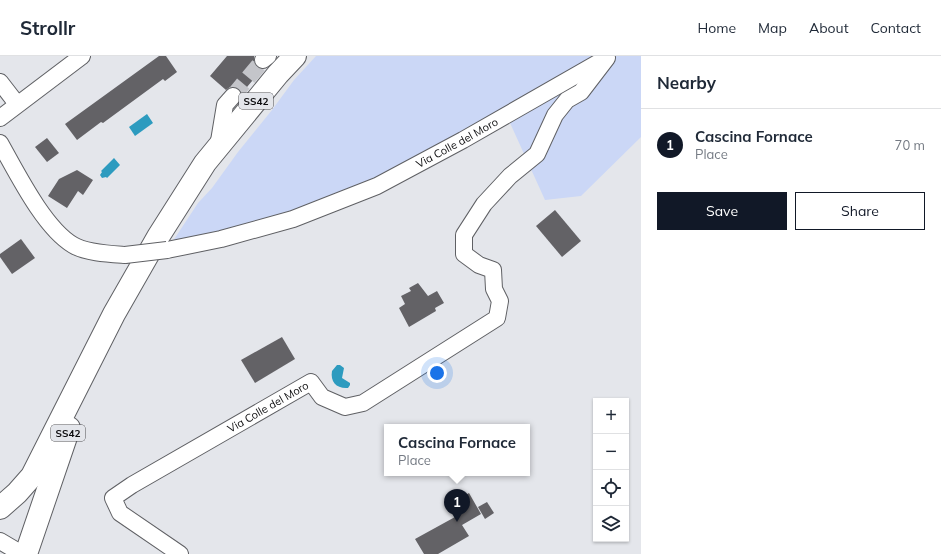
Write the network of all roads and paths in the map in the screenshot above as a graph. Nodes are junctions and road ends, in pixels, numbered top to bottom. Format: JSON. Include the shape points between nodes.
{"nodes":[{"id":1,"x":82,"y":56,"type":"edge"},
{"id":2,"x":295,"y":56,"type":"edge"},
{"id":3,"x":608,"y":57,"type":"edge"},
{"id":4,"x":0,"y":82,"type":"edge"},
{"id":5,"x":233,"y":96,"type":"tunnel mouth"},
{"id":6,"x":18,"y":104,"type":"junction"},
{"id":7,"x":0,"y":118,"type":"edge"},
{"id":8,"x":0,"y":143,"type":"edge"},
{"id":9,"x":218,"y":147,"type":"junction"},
{"id":10,"x":114,"y":314,"type":"junction"},
{"id":11,"x":0,"y":508,"type":"edge"},
{"id":12,"x":15,"y":549,"type":"edge"},
{"id":13,"x":180,"y":554,"type":"edge"}],
"edges":[{"from":1,"to":6,"type":"street"},
{"from":2,"to":9,"type":"highway","number":"SS42"},
{"from":3,"to":8,"type":"street","name":"Via Colle del Moro","bridge":true,"via":[[464,140],[377,186],[293,219],[221,239],[167,250],[125,255],[101,254],[74,245],[56,230],[33,201]]},
{"from":3,"to":13,"type":"street","name":"Via Colle del Moro","via":[[581,92],[567,100],[554,115],[537,154],[510,176],[484,204],[464,235],[464,254],[479,265],[493,270],[494,289],[500,301],[497,318],[363,403],[345,407],[322,397],[311,382],[113,498],[120,513]]},
{"from":4,"to":6,"type":"street"},
{"from":5,"to":9,"type":"street","via":[[225,105]]},
{"from":6,"to":7,"type":"street"},
{"from":9,"to":10,"type":"highway","number":"SS42","via":[[158,237]]},
{"from":10,"to":11,"type":"highway","via":[[32,476]]},
{"from":10,"to":12,"type":"highway","number":"SS42"}]}
